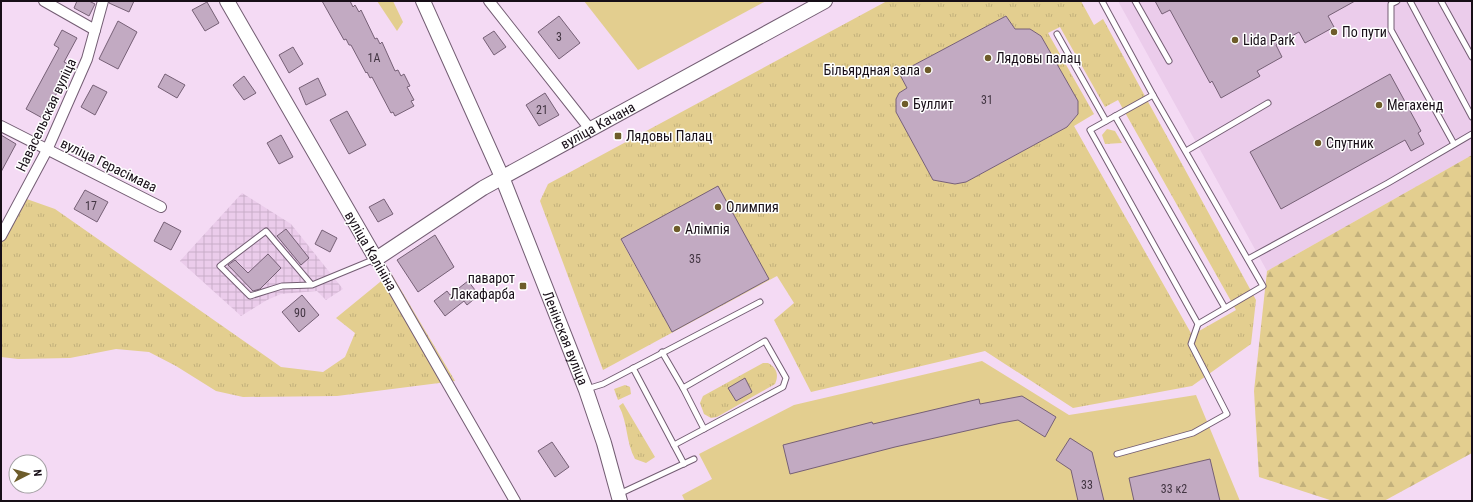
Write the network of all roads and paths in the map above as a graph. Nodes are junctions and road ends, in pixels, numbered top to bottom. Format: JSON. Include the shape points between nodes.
{"nodes":[{"id":1,"x":44,"y":1,"type":"edge"},
{"id":2,"x":103,"y":1,"type":"edge"},
{"id":3,"x":227,"y":1,"type":"edge"},
{"id":4,"x":423,"y":1,"type":"edge"},
{"id":5,"x":489,"y":1,"type":"edge"},
{"id":6,"x":825,"y":1,"type":"edge"},
{"id":7,"x":1102,"y":1,"type":"edge"},
{"id":8,"x":1135,"y":1,"type":"edge"},
{"id":9,"x":1397,"y":1,"type":"edge"},
{"id":10,"x":1410,"y":1,"type":"edge"},
{"id":11,"x":1442,"y":1,"type":"edge"},
{"id":12,"x":96,"y":30,"type":"junction"},
{"id":13,"x":1057,"y":34,"type":"dead end"},
{"id":14,"x":1472,"y":57,"type":"edge"},
{"id":15,"x":1169,"y":61,"type":"dead end"},
{"id":16,"x":1153,"y":95,"type":"junction"},
{"id":17,"x":1268,"y":103,"type":"dead end"},
{"id":18,"x":1115,"y":116,"type":"junction"},
{"id":19,"x":1472,"y":117,"type":"edge"},
{"id":20,"x":1106,"y":121,"type":"junction"},
{"id":21,"x":1,"y":126,"type":"edge"},
{"id":22,"x":590,"y":129,"type":"junction"},
{"id":23,"x":1472,"y":134,"type":"edge"},
{"id":24,"x":1454,"y":144,"type":"junction"},
{"id":25,"x":47,"y":150,"type":"junction"},
{"id":26,"x":1186,"y":151,"type":"junction"},
{"id":27,"x":502,"y":178,"type":"junction"},
{"id":28,"x":161,"y":207,"type":"dead end"},
{"id":29,"x":1,"y":236,"type":"edge"},
{"id":30,"x":376,"y":259,"type":"junction"},
{"id":31,"x":1248,"y":259,"type":"junction"},
{"id":32,"x":312,"y":285,"type":"junction"},
{"id":33,"x":760,"y":302,"type":"dead end"},
{"id":34,"x":1225,"y":308,"type":"junction"},
{"id":35,"x":1198,"y":324,"type":"junction"},
{"id":36,"x":662,"y":352,"type":"junction"},
{"id":37,"x":633,"y":368,"type":"junction"},
{"id":38,"x":683,"y":388,"type":"junction"},
{"id":39,"x":586,"y":390,"type":"junction"},
{"id":40,"x":704,"y":429,"type":"junction"},
{"id":41,"x":674,"y":445,"type":"junction"},
{"id":42,"x":1117,"y":454,"type":"dead end"},
{"id":43,"x":694,"y":459,"type":"dead end"},
{"id":44,"x":684,"y":464,"type":"junction"},
{"id":45,"x":619,"y":498,"type":"edge"},
{"id":46,"x":515,"y":501,"type":"edge"}],
"edges":[{"from":1,"to":12,"type":"street"},
{"from":2,"to":12,"type":"street","name":"Навасельская вуліца"},
{"from":3,"to":30,"type":"main road","name":"вуліца Калініна"},
{"from":4,"to":27,"type":"main road","name":"Ленінская вуліца"},
{"from":5,"to":22,"type":"street"},
{"from":6,"to":22,"type":"main road","name":"вуліца Качана"},
{"from":7,"to":16,"type":"lane"},
{"from":8,"to":15,"type":"lane"},
{"from":9,"to":24,"type":"lane","via":[[1392,4],[1391,30]]},
{"from":10,"to":19,"type":"lane"},
{"from":11,"to":14,"type":"lane"},
{"from":12,"to":25,"type":"street","name":"Навасельская вуліца","via":[[87,59]]},
{"from":13,"to":20,"type":"lane"},
{"from":16,"to":18,"type":"lane"},
{"from":16,"to":26,"type":"lane"},
{"from":17,"to":26,"type":"lane"},
{"from":18,"to":20,"type":"lane"},
{"from":18,"to":34,"type":"lane"},
{"from":20,"to":35,"type":"lane","via":[[1090,130]]},
{"from":21,"to":25,"type":"street","name":"вуліца Герасімава"},
{"from":22,"to":27,"type":"main road","name":"вуліца Качана"},
{"from":23,"to":24,"type":"lane"},
{"from":24,"to":31,"type":"lane","via":[[1388,184]]},
{"from":25,"to":28,"type":"street","name":"вуліца Герасімава"},
{"from":25,"to":29,"type":"street","name":"Навасельская вуліца"},
{"from":26,"to":31,"type":"lane"},
{"from":27,"to":30,"type":"main road","name":"вуліца Качана"},
{"from":27,"to":39,"type":"main road","name":"Ленінская вуліца"},
{"from":30,"to":32,"type":"lane"},
{"from":30,"to":46,"type":"street","name":"вуліца Калініна"},
{"from":31,"to":34,"type":"lane","via":[[1263,286]]},
{"from":32,"to":32,"type":"lane","via":[[266,231],[220,266],[250,296],[282,286]]},
{"from":33,"to":36,"type":"lane"},
{"from":34,"to":35,"type":"lane"},
{"from":35,"to":42,"type":"lane","via":[[1191,344],[1227,414],[1193,433]]},
{"from":36,"to":37,"type":"lane"},
{"from":36,"to":38,"type":"lane"},
{"from":37,"to":39,"type":"lane"},
{"from":37,"to":41,"type":"lane"},
{"from":38,"to":40,"type":"lane"},
{"from":38,"to":40,"type":"lane","via":[[765,341],[786,378],[783,387]]},
{"from":39,"to":45,"type":"main road","name":"Ленінская вуліца"},
{"from":40,"to":41,"type":"lane"},
{"from":41,"to":44,"type":"lane"},
{"from":43,"to":44,"type":"lane"},
{"from":44,"to":45,"type":"lane"}]}
